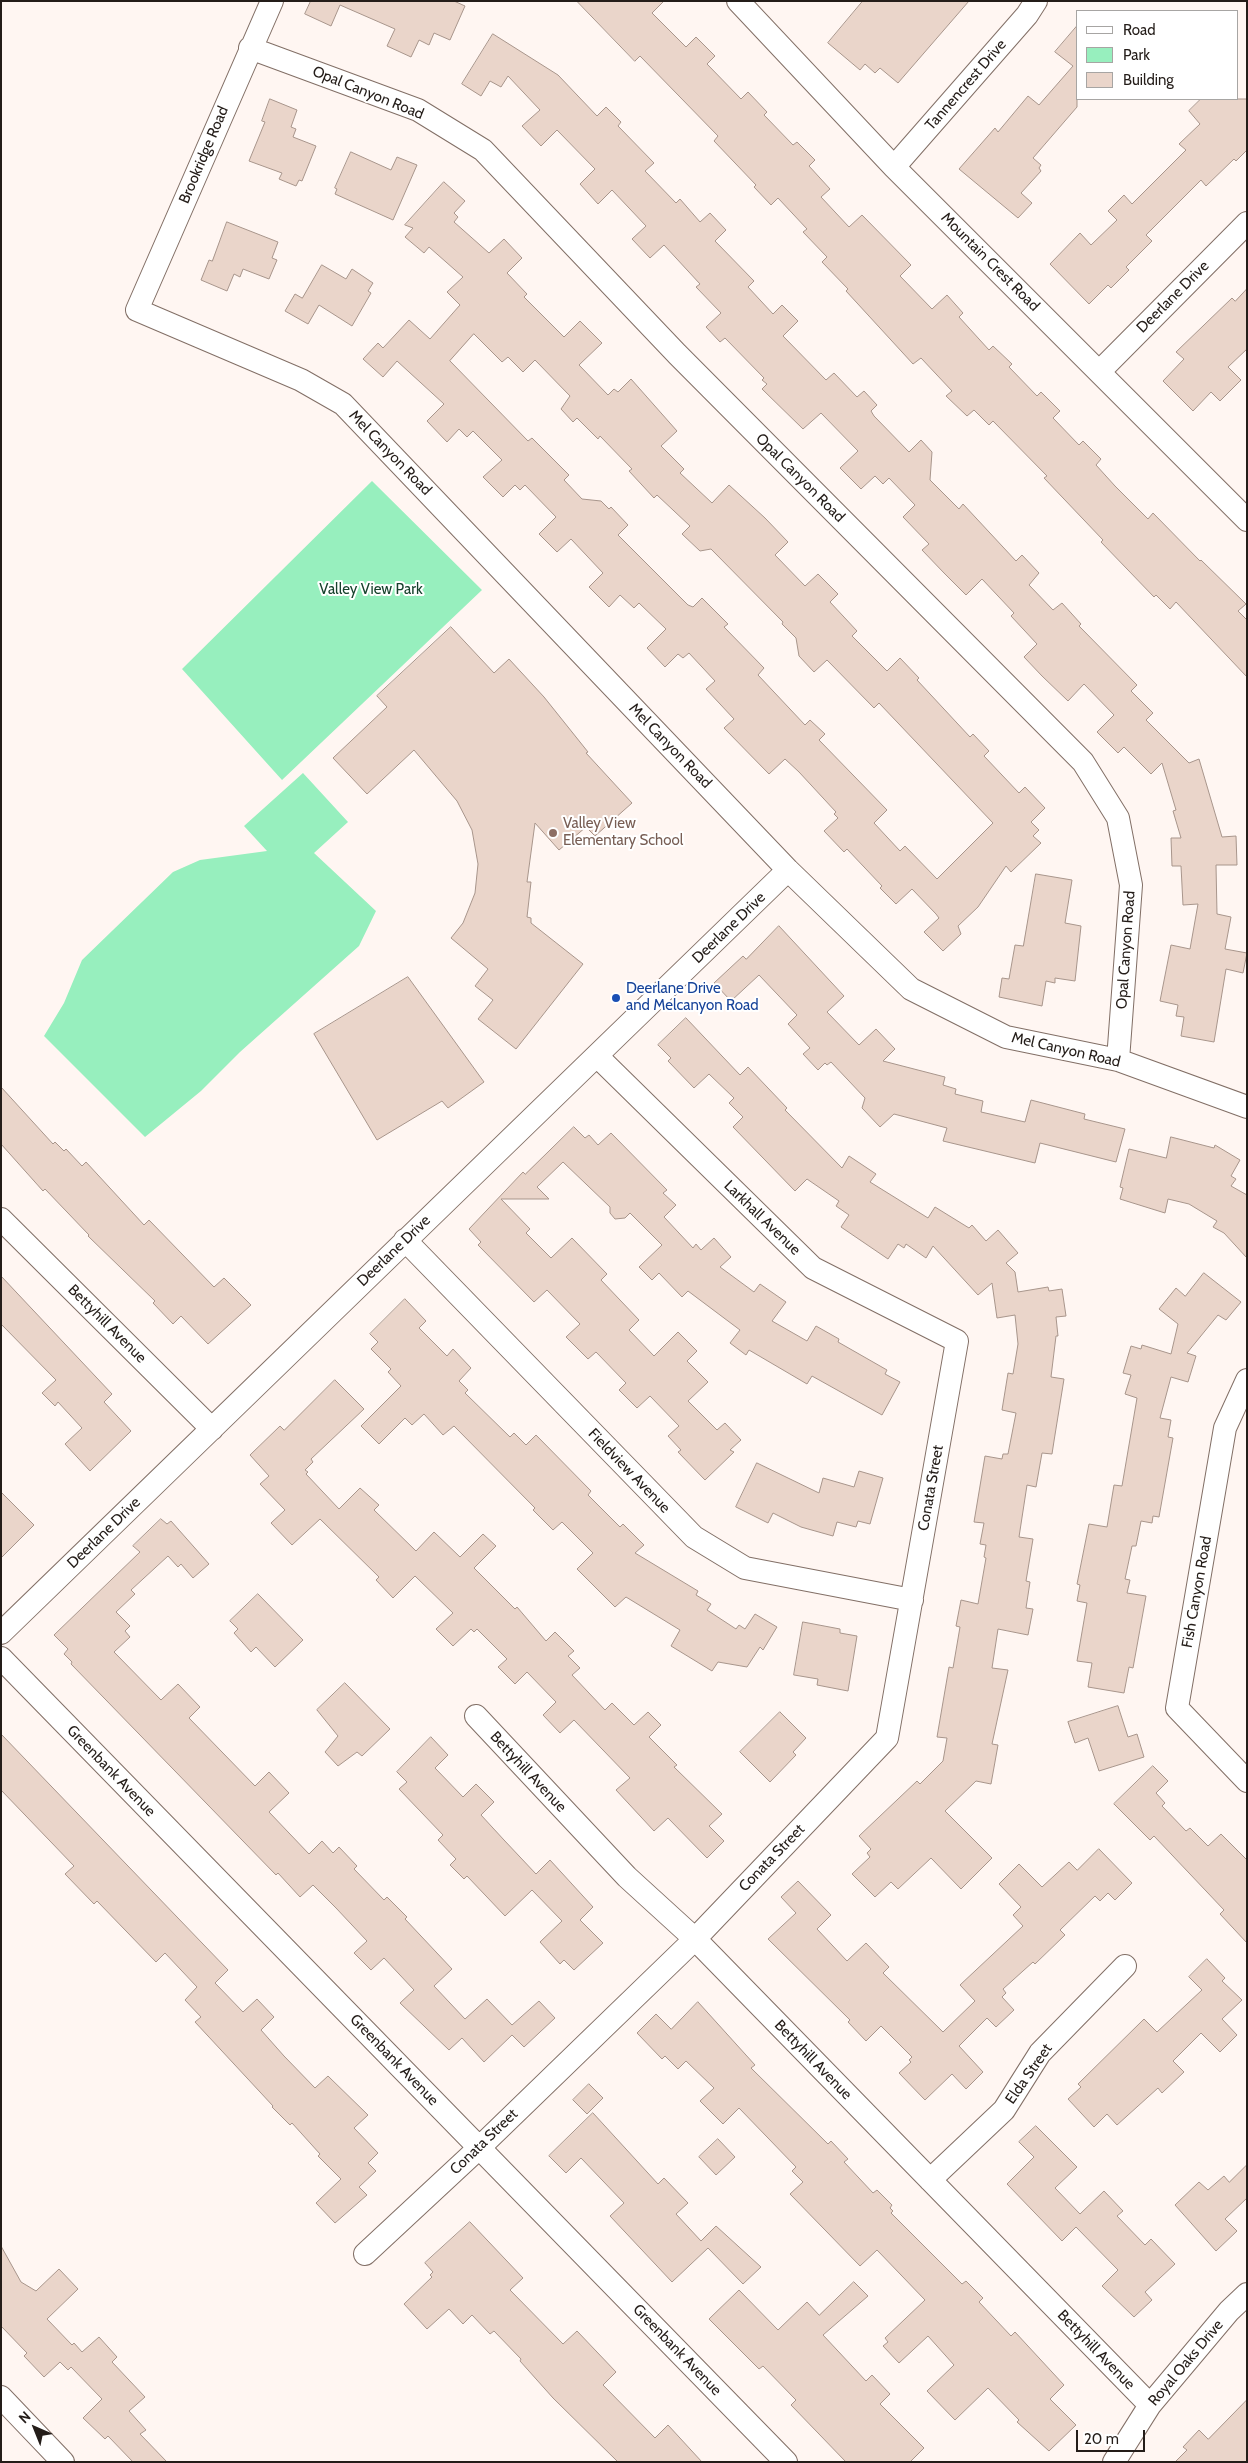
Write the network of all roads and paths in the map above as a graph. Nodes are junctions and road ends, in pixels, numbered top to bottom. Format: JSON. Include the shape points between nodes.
{"nodes":[{"id":1,"x":272,"y":1,"type":"edge"},
{"id":2,"x":738,"y":1,"type":"edge"},
{"id":3,"x":1036,"y":1,"type":"edge"},
{"id":4,"x":250,"y":48,"type":"junction"},
{"id":5,"x":894,"y":167,"type":"junction"},
{"id":6,"x":1247,"y":223,"type":"edge"},
{"id":7,"x":137,"y":310,"type":"joint"},
{"id":8,"x":1100,"y":371,"type":"junction"},
{"id":9,"x":1247,"y":520,"type":"edge"},
{"id":10,"x":788,"y":870,"type":"junction"},
{"id":11,"x":597,"y":1056,"type":"junction"},
{"id":12,"x":1118,"y":1060,"type":"junction"},
{"id":13,"x":1247,"y":1107,"type":"edge"},
{"id":14,"x":1,"y":1219,"type":"edge"},
{"id":15,"x":405,"y":1240,"type":"junction"},
{"id":16,"x":957,"y":1341,"type":"joint"},
{"id":17,"x":1247,"y":1380,"type":"edge"},
{"id":18,"x":212,"y":1429,"type":"junction"},
{"id":19,"x":912,"y":1600,"type":"junction"},
{"id":20,"x":1,"y":1633,"type":"edge"},
{"id":21,"x":1,"y":1658,"type":"edge"},
{"id":22,"x":476,"y":1716,"type":"dead end"},
{"id":23,"x":1247,"y":1781,"type":"edge"},
{"id":24,"x":695,"y":1939,"type":"junction"},
{"id":25,"x":1125,"y":1966,"type":"dead end"},
{"id":26,"x":479,"y":2148,"type":"junction"},
{"id":27,"x":930,"y":2180,"type":"junction"},
{"id":28,"x":365,"y":2254,"type":"dead end"},
{"id":29,"x":1247,"y":2294,"type":"edge"},
{"id":30,"x":1,"y":2397,"type":"edge"},
{"id":31,"x":1150,"y":2405,"type":"junction"},
{"id":32,"x":64,"y":2462,"type":"edge"},
{"id":33,"x":786,"y":2462,"type":"edge"},
{"id":34,"x":1114,"y":2462,"type":"edge"}],
"edges":[{"from":1,"to":4,"type":"street","name":"Brookridge Road"},
{"from":2,"to":5,"type":"street","name":"Mountain Crest Road"},
{"from":3,"to":5,"type":"street","name":"Tannencrest Drive"},
{"from":4,"to":7,"type":"street","name":"Brookridge Road"},
{"from":4,"to":12,"type":"street","name":"Opal Canyon Road","via":[[418,110],[483,150],[677,354],[1083,762],[1118,818],[1132,885]]},
{"from":5,"to":8,"type":"street","name":"Mountain Crest Road"},
{"from":6,"to":8,"type":"street","name":"Deerlane Drive"},
{"from":7,"to":10,"type":"street","name":"Mel Canyon Road","via":[[301,380],[343,404]]},
{"from":8,"to":9,"type":"street","name":"Mountain Crest Road"},
{"from":10,"to":11,"type":"street","name":"Deerlane Drive"},
{"from":10,"to":12,"type":"street","name":"Mel Canyon Road","via":[[912,989],[1006,1037]]},
{"from":11,"to":15,"type":"street","name":"Deerlane Drive"},
{"from":11,"to":16,"type":"street","name":"Larkhall Avenue","via":[[813,1268]]},
{"from":12,"to":13,"type":"street","name":"Mel Canyon Road"},
{"from":14,"to":18,"type":"street","name":"Bettyhill Avenue"},
{"from":15,"to":18,"type":"street","name":"Deerlane Drive"},
{"from":15,"to":19,"type":"street","name":"Fieldview Avenue","via":[[694,1537],[745,1568]]},
{"from":16,"to":19,"type":"street","name":"Conata Street"},
{"from":17,"to":23,"type":"street","name":"Fish Canyon Road","via":[[1225,1428],[1177,1708]]},
{"from":18,"to":20,"type":"street","name":"Deerlane Drive"},
{"from":19,"to":24,"type":"street","name":"Conata Street","via":[[887,1738]]},
{"from":21,"to":26,"type":"street","name":"Greenbank Avenue"},
{"from":22,"to":24,"type":"street","name":"Bettyhill Avenue","via":[[627,1877]]},
{"from":24,"to":26,"type":"street","name":"Conata Street"},
{"from":24,"to":27,"type":"street","name":"Bettyhill Avenue"},
{"from":25,"to":27,"type":"street","name":"Elda Street","via":[[1040,2053],[1004,2110]]},
{"from":26,"to":28,"type":"street","name":"Conata Street"},
{"from":26,"to":33,"type":"street","name":"Greenbank Avenue"},
{"from":27,"to":31,"type":"street","name":"Bettyhill Avenue"},
{"from":29,"to":31,"type":"street","name":"Royal Oaks Drive"},
{"from":30,"to":32,"type":"street"},
{"from":31,"to":34,"type":"street","name":"Royal Oaks Drive"}]}
